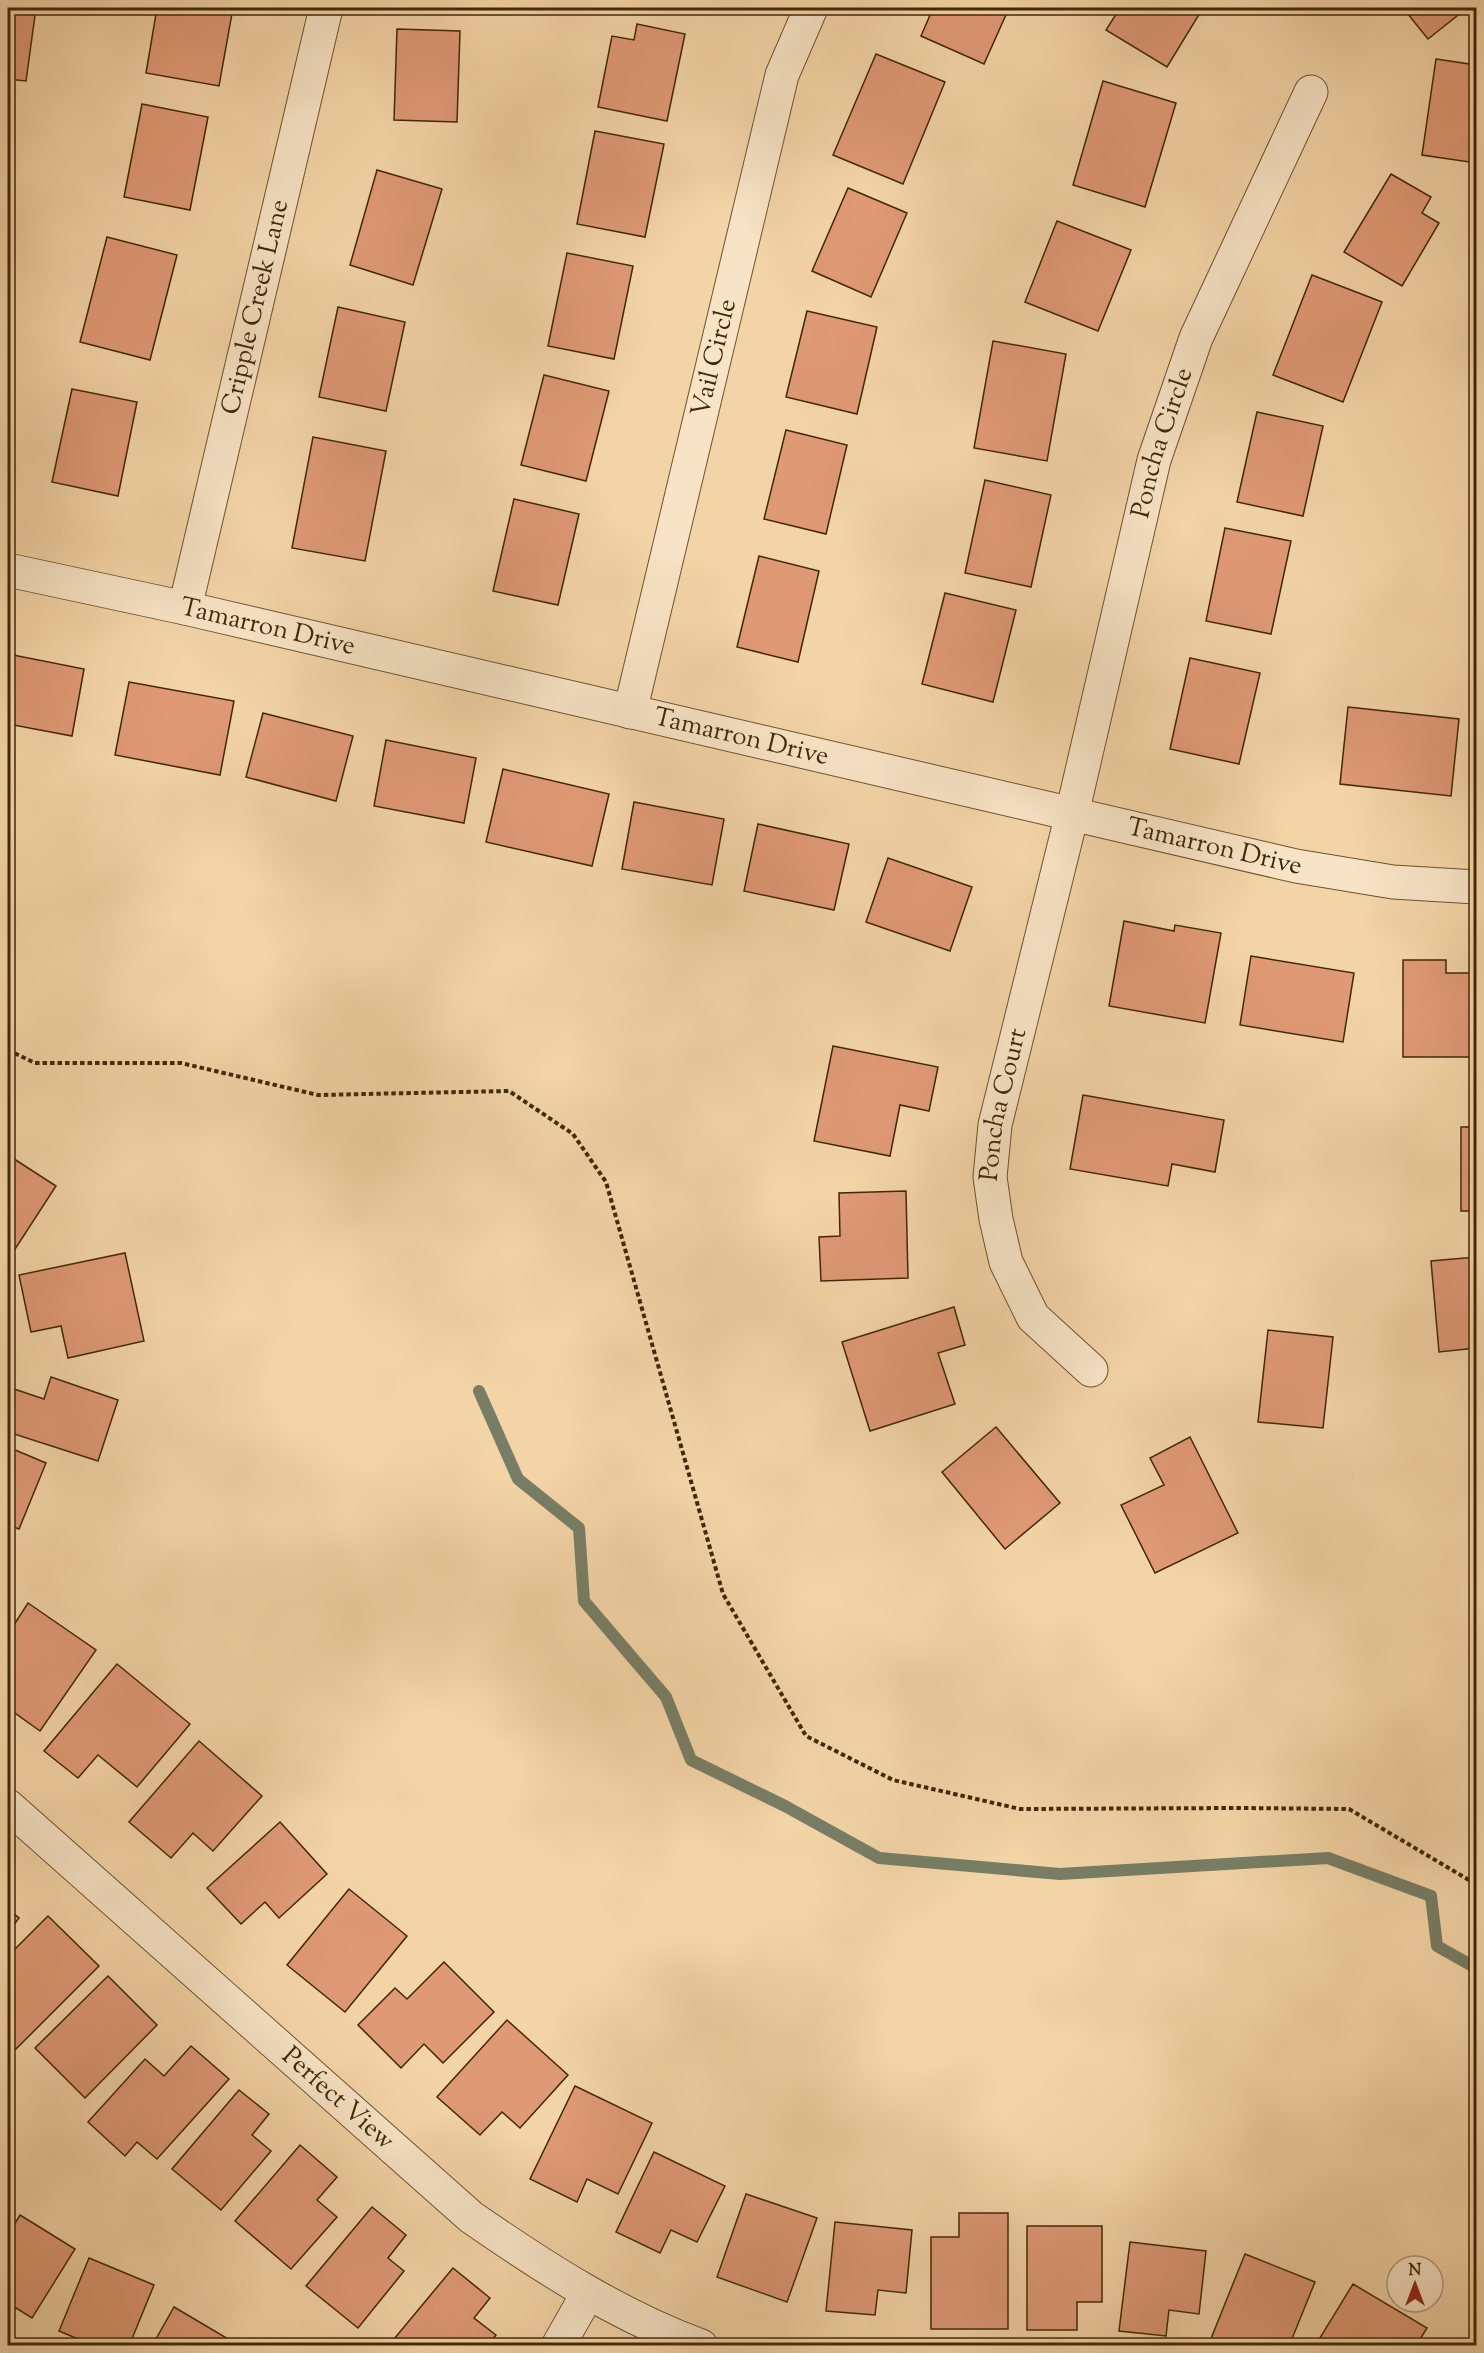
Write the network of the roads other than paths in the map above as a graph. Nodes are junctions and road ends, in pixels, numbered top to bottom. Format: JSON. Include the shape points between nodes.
{"nodes":[{"id":1,"x":326,"y":8,"type":"edge"},
{"id":2,"x":811,"y":8,"type":"edge"},
{"id":3,"x":1311,"y":92,"type":"dead end"},
{"id":4,"x":8,"y":570,"type":"edge"},
{"id":5,"x":185,"y":608,"type":"junction"},
{"id":6,"x":630,"y":712,"type":"junction"},
{"id":7,"x":1072,"y":814,"type":"junction"},
{"id":8,"x":1476,"y":886,"type":"edge"},
{"id":9,"x":1091,"y":1370,"type":"dead end"},
{"id":10,"x":8,"y":1806,"type":"edge"},
{"id":11,"x":588,"y":2293,"type":"junction"},
{"id":12,"x":558,"y":2346,"type":"edge"},
{"id":13,"x":701,"y":2346,"type":"edge"}],
"edges":[{"from":1,"to":5,"type":"street","name":"Cripple Creek Lane"},
{"from":2,"to":6,"type":"street","name":"Vail Circle","via":[[782,75]]},
{"from":3,"to":7,"type":"street","name":"Poncha Circle","via":[[1196,338],[1154,460]]},
{"from":4,"to":5,"type":"street","name":"Tamarron Drive"},
{"from":5,"to":6,"type":"street","name":"Tamarron Drive"},
{"from":6,"to":7,"type":"street","name":"Tamarron Drive"},
{"from":7,"to":8,"type":"street","name":"Tamarron Drive","via":[[1296,866],[1393,882]]},
{"from":7,"to":9,"type":"street","name":"Poncha Court","via":[[995,1125],[990,1177],[1006,1262],[1033,1317]]},
{"from":10,"to":11,"type":"street","name":"Perfect View","via":[[471,2217]]},
{"from":11,"to":12,"type":"street"},
{"from":11,"to":13,"type":"street","name":"Perfect View"}]}
